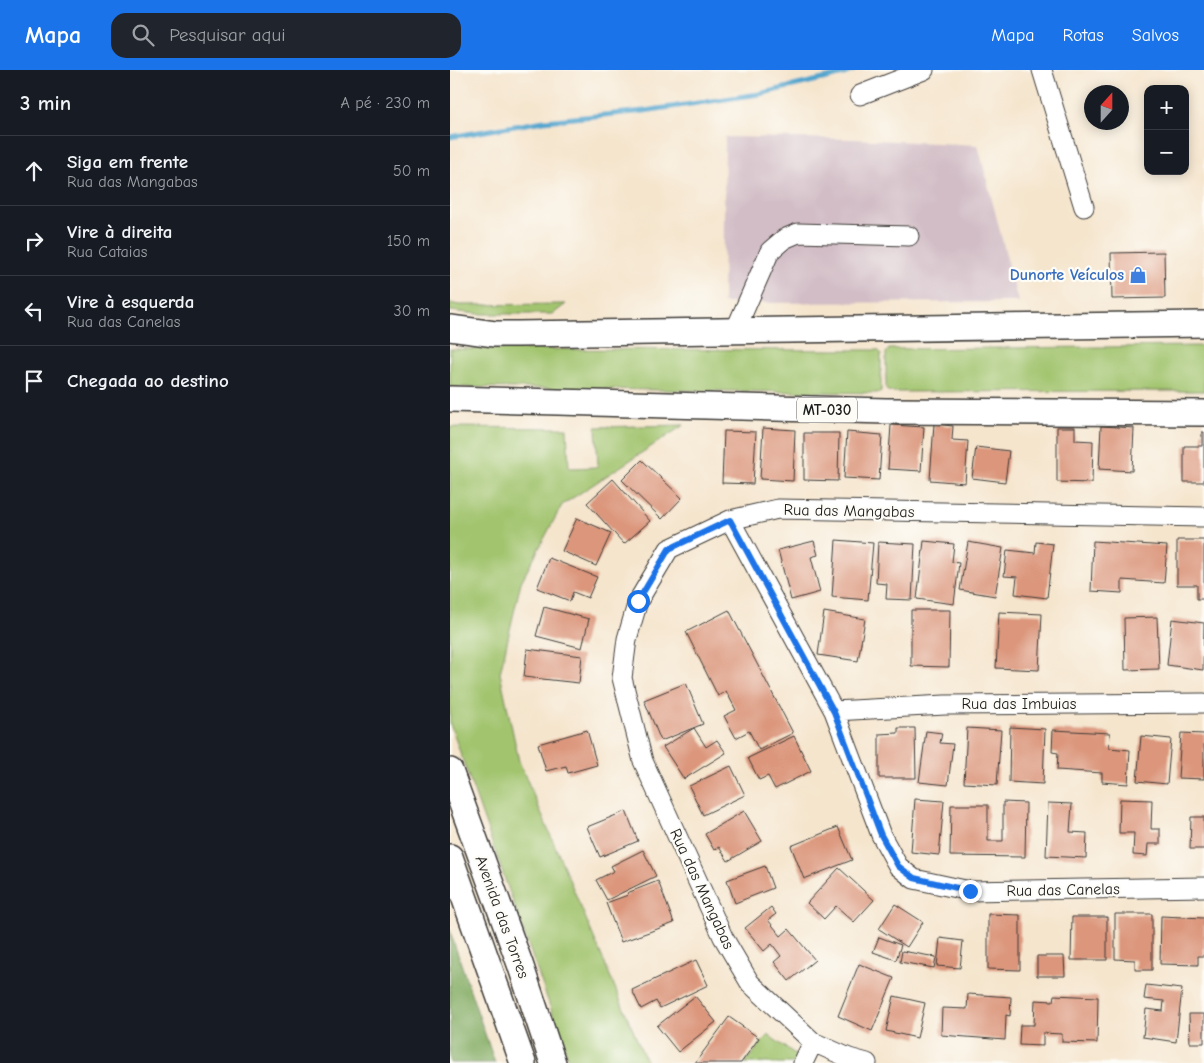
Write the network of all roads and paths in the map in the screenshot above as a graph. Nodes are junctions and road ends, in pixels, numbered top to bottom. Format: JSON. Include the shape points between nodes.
{"nodes":[{"id":1,"x":924,"y":70,"type":"edge"},
{"id":2,"x":1042,"y":70,"type":"edge"},
{"id":3,"x":860,"y":95,"type":"dead end"},
{"id":4,"x":1084,"y":207,"type":"dead end"},
{"id":5,"x":909,"y":236,"type":"dead end"},
{"id":6,"x":1204,"y":324,"type":"edge"},
{"id":7,"x":450,"y":328,"type":"edge"},
{"id":8,"x":735,"y":331,"type":"junction"},
{"id":9,"x":452,"y":400,"type":"edge"},
{"id":10,"x":1204,"y":413,"type":"edge"},
{"id":11,"x":1204,"y":517,"type":"edge"},
{"id":12,"x":730,"y":520,"type":"junction"},
{"id":13,"x":1204,"y":704,"type":"edge"},
{"id":14,"x":834,"y":712,"type":"junction"},
{"id":15,"x":450,"y":770,"type":"edge"},
{"id":16,"x":450,"y":857,"type":"edge"},
{"id":17,"x":1204,"y":887,"type":"edge"},
{"id":18,"x":813,"y":1042,"type":"junction"},
{"id":19,"x":523,"y":1063,"type":"edge"},
{"id":20,"x":553,"y":1063,"type":"edge"},
{"id":21,"x":803,"y":1063,"type":"edge"},
{"id":22,"x":868,"y":1063,"type":"edge"}],
"edges":[{"from":1,"to":3,"type":"street"},
{"from":2,"to":4,"type":"street"},
{"from":5,"to":8,"type":"street","via":[[798,233],[784,239],[770,250]]},
{"from":6,"to":8,"type":"main road"},
{"from":7,"to":8,"type":"main road","via":[[495,334]]},
{"from":9,"to":10,"type":"main road","number":"MT-030","via":[[886,411]]},
{"from":11,"to":12,"type":"street","name":"Rua das Mangabas","via":[[778,509]]},
{"from":12,"to":14,"type":"street"},
{"from":12,"to":18,"type":"street","name":"Rua das Mangabas","via":[[669,549],[638,601],[626,639],[622,678],[643,761],[723,937],[750,983]]},
{"from":13,"to":14,"type":"street","name":"Rua das Imbuias","via":[[945,705]]},
{"from":14,"to":17,"type":"street","name":"Rua das Canelas","via":[[881,835],[898,866],[914,878],[970,891]]},
{"from":15,"to":20,"type":"main road","name":"Avenida das Torres"},
{"from":16,"to":19,"type":"main road","name":"Avenida das Torres"},
{"from":18,"to":21,"type":"street"},
{"from":18,"to":22,"type":"street","name":"Rua das Mangabas"}]}
